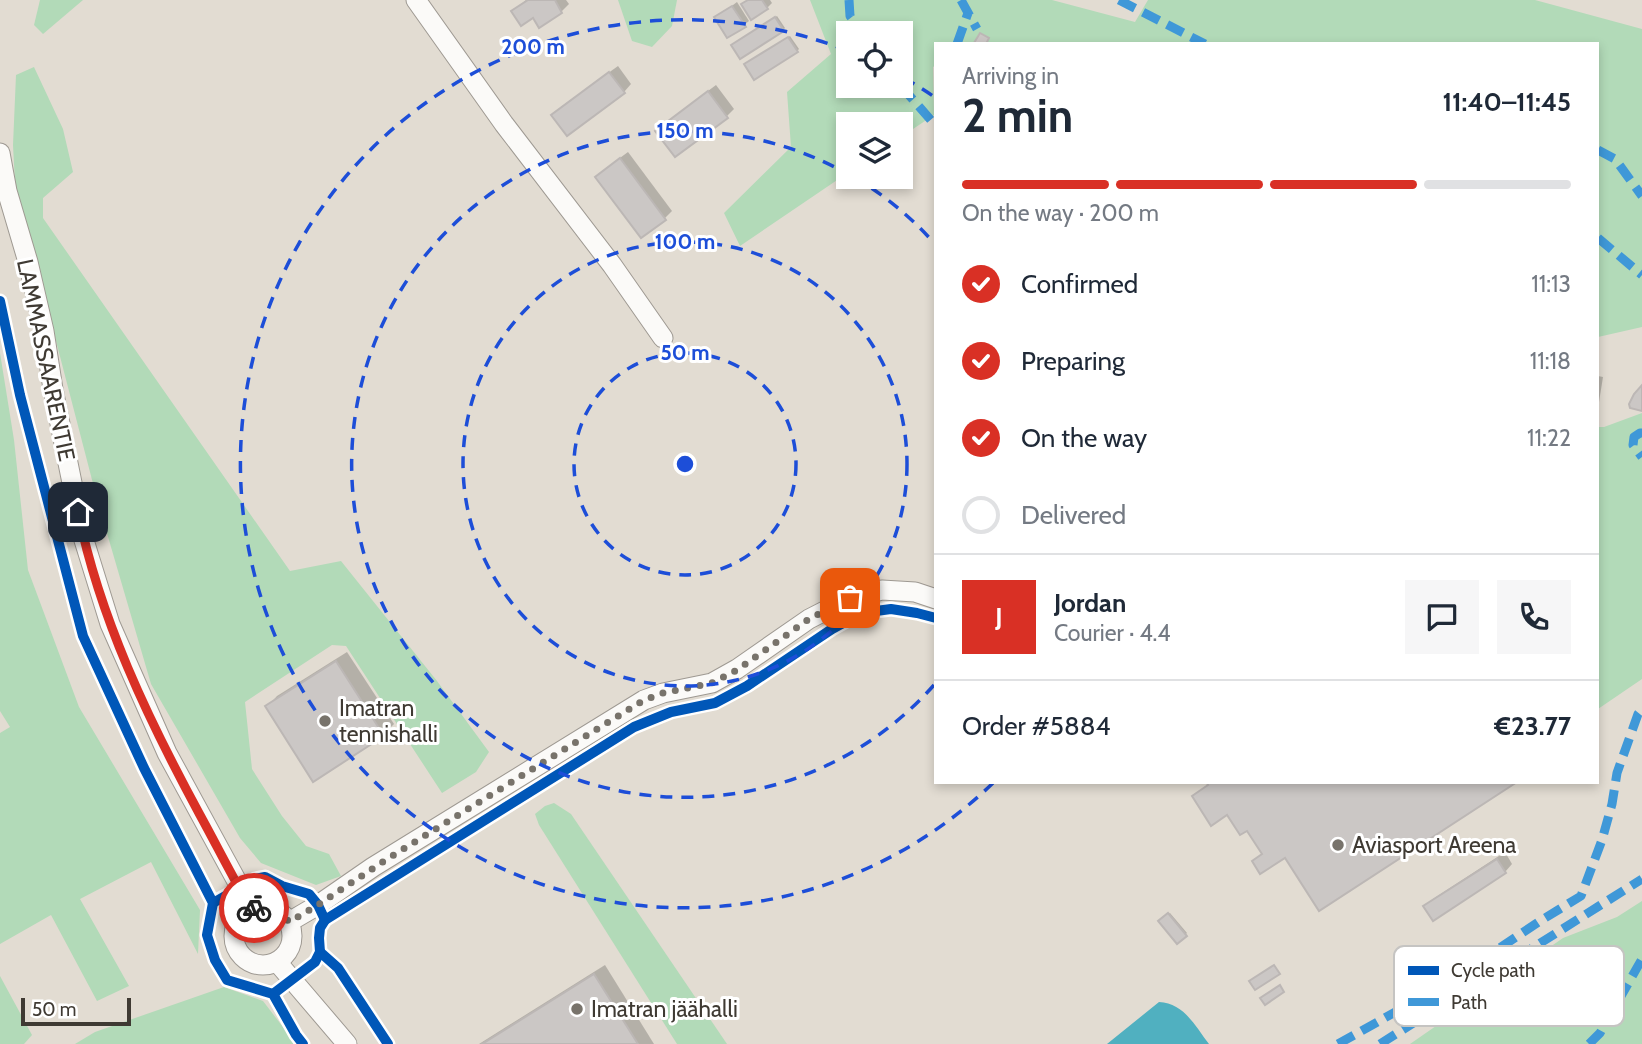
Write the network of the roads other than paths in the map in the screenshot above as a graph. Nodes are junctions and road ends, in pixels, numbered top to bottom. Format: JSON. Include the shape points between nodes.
{"nodes":[{"id":1,"x":416,"y":0,"type":"edge"},
{"id":2,"x":0,"y":153,"type":"edge"},
{"id":3,"x":663,"y":338,"type":"dead end"},
{"id":4,"x":934,"y":598,"type":"edge"},
{"id":5,"x":251,"y":909,"type":"junction"},
{"id":6,"x":289,"y":922,"type":"junction"},
{"id":7,"x":277,"y":962,"type":"junction"},
{"id":8,"x":347,"y":1044,"type":"edge"}],
"edges":[{"from":1,"to":3,"type":"street"},
{"from":2,"to":5,"type":"street","name":"LAMMASSAARENTIE","via":[[44,331],[83,537],[110,624],[167,753]]},
{"from":4,"to":6,"type":"street","via":[[882,590],[850,598],[809,619],[712,683],[644,700]]},
{"from":5,"to":6,"type":"street","via":[[273,908]]},
{"from":5,"to":7,"type":"street","via":[[235,926],[237,950],[254,964]]},
{"from":6,"to":7,"type":"street","via":[[291,945]]},
{"from":7,"to":8,"type":"street"}]}
